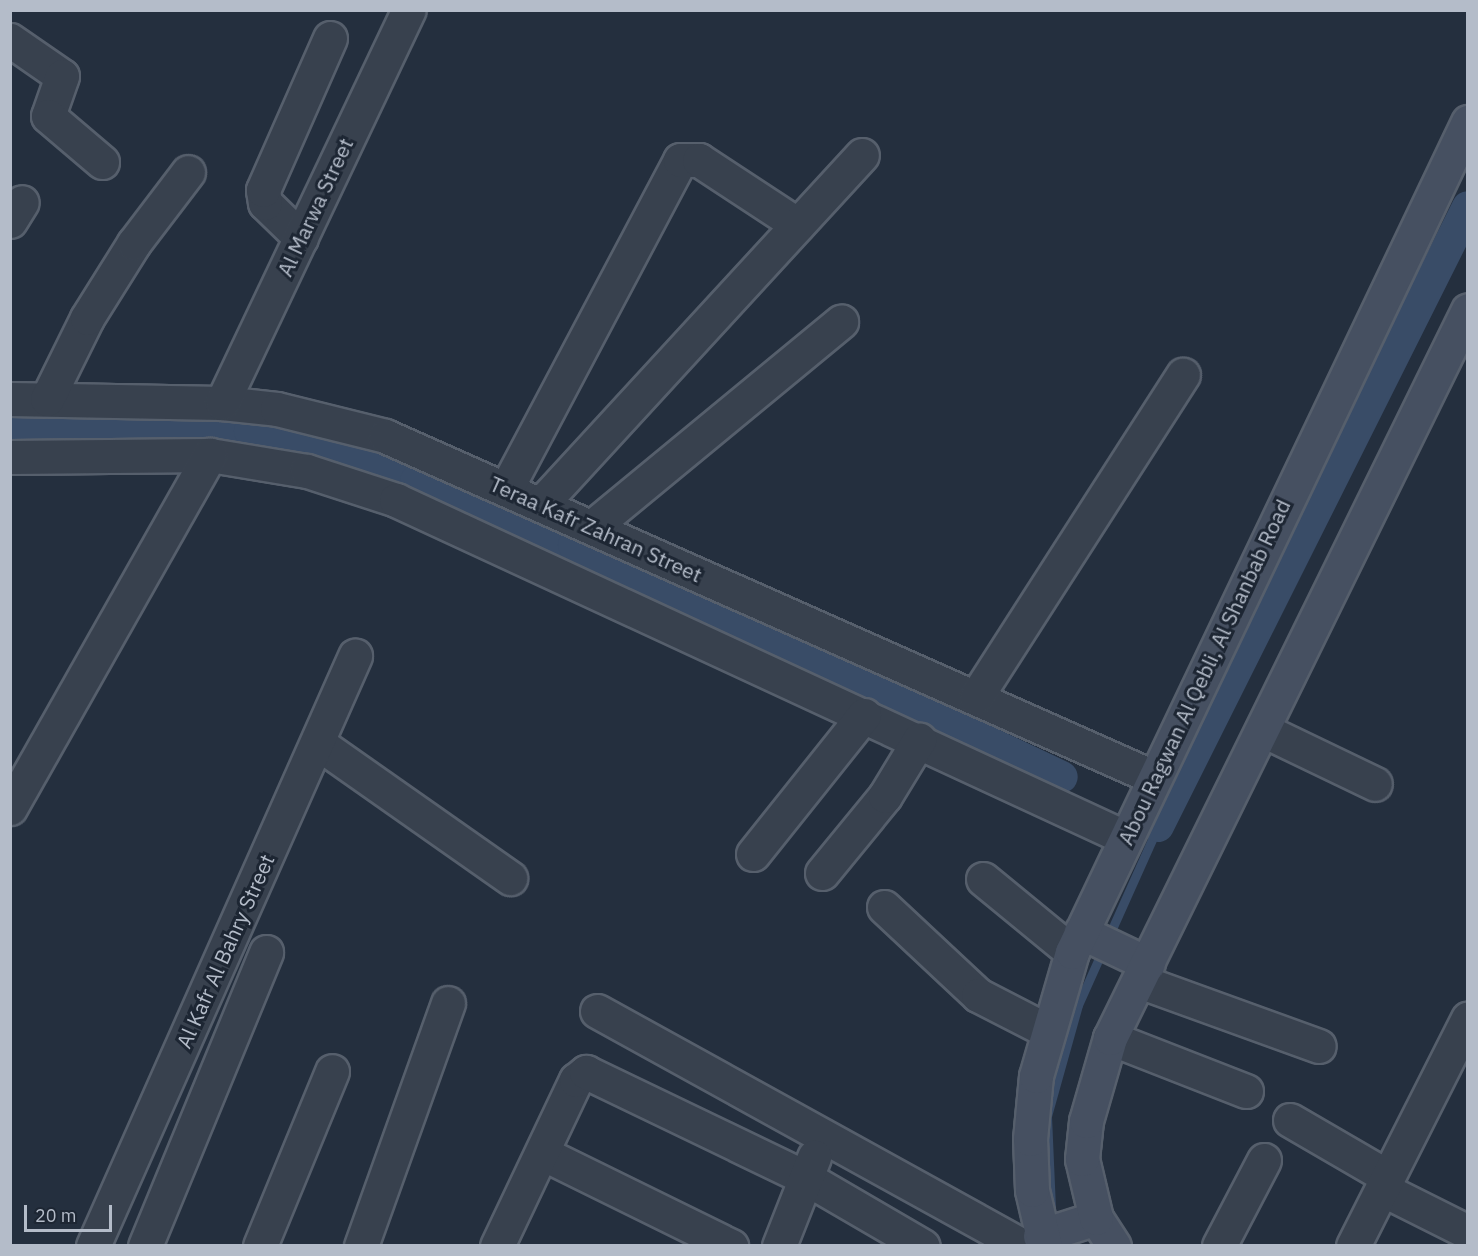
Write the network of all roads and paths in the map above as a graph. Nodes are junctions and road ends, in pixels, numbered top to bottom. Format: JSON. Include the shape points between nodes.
{"nodes":[{"id":1,"x":409,"y":10,"type":"edge"},
{"id":2,"x":330,"y":38,"type":"dead end"},
{"id":3,"x":16,"y":53,"type":"edge"},
{"id":4,"x":1467,"y":122,"type":"edge"},
{"id":5,"x":862,"y":155,"type":"dead end"},
{"id":6,"x":102,"y":162,"type":"dead end"},
{"id":7,"x":189,"y":172,"type":"dead end"},
{"id":8,"x":798,"y":225,"type":"junction"},
{"id":9,"x":300,"y":238,"type":"junction"},
{"id":10,"x":1467,"y":310,"type":"edge"},
{"id":11,"x":840,"y":322,"type":"dead end"},
{"id":12,"x":1183,"y":375,"type":"dead end"},
{"id":13,"x":10,"y":399,"type":"edge"},
{"id":14,"x":47,"y":399,"type":"junction"},
{"id":15,"x":222,"y":403,"type":"junction"},
{"id":16,"x":210,"y":455,"type":"junction"},
{"id":17,"x":10,"y":457,"type":"edge"},
{"id":18,"x":506,"y":489,"type":"junction"},
{"id":19,"x":541,"y":504,"type":"junction"},
{"id":20,"x":592,"y":527,"type":"junction"},
{"id":21,"x":355,"y":656,"type":"dead end"},
{"id":22,"x":976,"y":697,"type":"junction"},
{"id":23,"x":864,"y":715,"type":"junction"},
{"id":24,"x":1263,"y":730,"type":"junction"},
{"id":25,"x":919,"y":741,"type":"junction"},
{"id":26,"x":318,"y":743,"type":"junction"},
{"id":27,"x":1153,"y":777,"type":"junction"},
{"id":28,"x":1375,"y":784,"type":"dead end"},
{"id":29,"x":10,"y":808,"type":"edge"},
{"id":30,"x":1125,"y":838,"type":"junction"},
{"id":31,"x":753,"y":854,"type":"dead end"},
{"id":32,"x":822,"y":873,"type":"dead end"},
{"id":33,"x":510,"y":878,"type":"dead end"},
{"id":34,"x":983,"y":879,"type":"dead end"},
{"id":35,"x":884,"y":907,"type":"dead end"},
{"id":36,"x":1082,"y":940,"type":"junction"},
{"id":37,"x":266,"y":952,"type":"dead end"},
{"id":38,"x":1139,"y":967,"type":"junction"},
{"id":39,"x":448,"y":1003,"type":"dead end"},
{"id":40,"x":597,"y":1011,"type":"dead end"},
{"id":41,"x":1467,"y":1018,"type":"edge"},
{"id":42,"x":1048,"y":1032,"type":"junction"},
{"id":43,"x":1110,"y":1038,"type":"junction"},
{"id":44,"x":1319,"y":1046,"type":"dead end"},
{"id":45,"x":332,"y":1071,"type":"dead end"},
{"id":46,"x":1246,"y":1091,"type":"dead end"},
{"id":47,"x":1290,"y":1120,"type":"dead end"},
{"id":48,"x":823,"y":1136,"type":"junction"},
{"id":49,"x":542,"y":1153,"type":"junction"},
{"id":50,"x":1264,"y":1160,"type":"dead end"},
{"id":51,"x":806,"y":1178,"type":"junction"},
{"id":52,"x":1385,"y":1183,"type":"junction"},
{"id":53,"x":1090,"y":1220,"type":"junction"},
{"id":54,"x":1467,"y":1230,"type":"edge"},
{"id":55,"x":1040,"y":1240,"type":"edge"},
{"id":56,"x":93,"y":1245,"type":"edge"},
{"id":57,"x":144,"y":1245,"type":"edge"},
{"id":58,"x":260,"y":1245,"type":"edge"},
{"id":59,"x":361,"y":1245,"type":"edge"},
{"id":60,"x":496,"y":1245,"type":"edge"},
{"id":61,"x":731,"y":1245,"type":"edge"},
{"id":62,"x":779,"y":1245,"type":"edge"},
{"id":63,"x":923,"y":1245,"type":"edge"},
{"id":64,"x":1114,"y":1245,"type":"edge"},
{"id":65,"x":1219,"y":1245,"type":"edge"},
{"id":66,"x":1353,"y":1245,"type":"edge"}],
"edges":[{"from":1,"to":9,"type":"street","name":"Al Marwa Street"},
{"from":2,"to":9,"type":"street","via":[[263,190],[265,203]]},
{"from":3,"to":6,"type":"street","via":[[64,79],[49,107],[50,119]]},
{"from":4,"to":27,"type":"street","name":"Abou Ragwan Al Qebli, Al Shanbab Road"},
{"from":5,"to":8,"type":"street"},
{"from":7,"to":14,"type":"street","via":[[134,243],[87,318]]},
{"from":8,"to":18,"type":"street","via":[[699,160],[680,160]]},
{"from":8,"to":19,"type":"street"},
{"from":9,"to":15,"type":"street","name":"Al Marwa Street"},
{"from":10,"to":24,"type":"street"},
{"from":11,"to":20,"type":"street"},
{"from":12,"to":22,"type":"street"},
{"from":13,"to":14,"type":"street","name":"Teraa Kafr Zahran Street"},
{"from":14,"to":15,"type":"street","name":"Teraa Kafr Zahran Street"},
{"from":15,"to":18,"type":"street","name":"Teraa Kafr Zahran Street","via":[[277,409],[375,433]]},
{"from":16,"to":17,"type":"street"},
{"from":16,"to":23,"type":"street","via":[[307,471],[396,500]]},
{"from":16,"to":29,"type":"street"},
{"from":18,"to":19,"type":"street","name":"Teraa Kafr Zahran Street"},
{"from":19,"to":20,"type":"street","name":"Teraa Kafr Zahran Street"},
{"from":20,"to":22,"type":"street","name":"Teraa Kafr Zahran Street"},
{"from":21,"to":26,"type":"street","name":"Al Kafr Al Bahry Street"},
{"from":22,"to":27,"type":"street","name":"Teraa Kafr Zahran Street"},
{"from":23,"to":25,"type":"street"},
{"from":23,"to":31,"type":"street"},
{"from":24,"to":28,"type":"street"},
{"from":24,"to":38,"type":"street"},
{"from":25,"to":30,"type":"street"},
{"from":25,"to":32,"type":"street","via":[[885,796]]},
{"from":26,"to":33,"type":"street"},
{"from":26,"to":56,"type":"street","name":"Al Kafr Al Bahry Street"},
{"from":27,"to":30,"type":"street","name":"Abou Ragwan Al Qebli, Al Shanbab Road"},
{"from":30,"to":36,"type":"street","name":"Abou Ragwan Al Qebli, Al Shanbab Road"},
{"from":34,"to":36,"type":"street"},
{"from":35,"to":42,"type":"street","via":[[978,995]]},
{"from":36,"to":38,"type":"street"},
{"from":36,"to":42,"type":"street","name":"Abou Ragwan Al Qebli, Al Shanbab Road"},
{"from":37,"to":57,"type":"street"},
{"from":38,"to":43,"type":"street"},
{"from":38,"to":44,"type":"street"},
{"from":39,"to":59,"type":"street"},
{"from":40,"to":48,"type":"street"},
{"from":41,"to":52,"type":"street"},
{"from":42,"to":55,"type":"street","name":"Abou Ragwan Al Qebli, Al Shanbab Road","via":[[1036,1076],[1030,1139]]},
{"from":43,"to":46,"type":"street"},
{"from":43,"to":53,"type":"street","via":[[1086,1121],[1082,1159]]},
{"from":45,"to":58,"type":"street"},
{"from":47,"to":52,"type":"street"},
{"from":48,"to":51,"type":"street"},
{"from":48,"to":55,"type":"street"},
{"from":49,"to":51,"type":"street","via":[[576,1080],[586,1072]]},
{"from":49,"to":60,"type":"street"},
{"from":49,"to":61,"type":"street"},
{"from":50,"to":65,"type":"street"},
{"from":51,"to":62,"type":"street"},
{"from":51,"to":63,"type":"street"},
{"from":52,"to":54,"type":"street"},
{"from":52,"to":66,"type":"street"},
{"from":53,"to":55,"type":"street"},
{"from":53,"to":64,"type":"street"}]}
